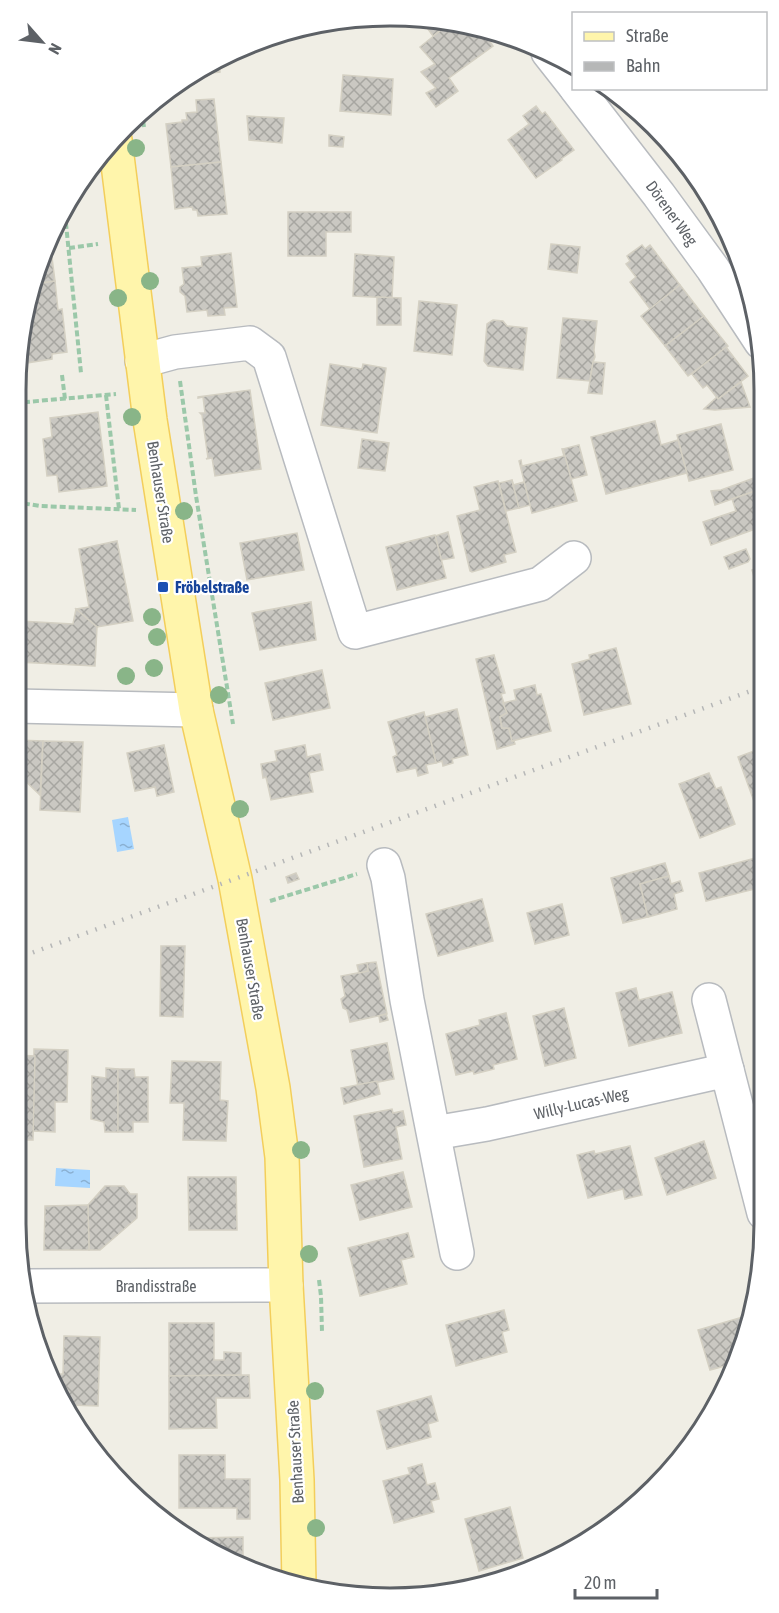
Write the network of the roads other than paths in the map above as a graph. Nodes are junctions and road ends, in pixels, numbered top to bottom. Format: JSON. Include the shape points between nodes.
{"nodes":[{"id":1,"x":561,"y":68,"type":"edge"},
{"id":2,"x":572,"y":83,"type":"edge"},
{"id":3,"x":577,"y":90,"type":"edge"},
{"id":4,"x":116,"y":149,"type":"edge"},
{"id":5,"x":747,"y":322,"type":"edge"},
{"id":6,"x":142,"y":361,"type":"junction"},
{"id":7,"x":574,"y":558,"type":"dead end"},
{"id":8,"x":26,"y":706,"type":"edge"},
{"id":9,"x":195,"y":710,"type":"junction"},
{"id":10,"x":384,"y":865,"type":"road end"},
{"id":11,"x":709,"y":1000,"type":"dead end"},
{"id":12,"x":727,"y":1070,"type":"junction"},
{"id":13,"x":434,"y":1133,"type":"junction"},
{"id":14,"x":754,"y":1174,"type":"edge"},
{"id":15,"x":457,"y":1253,"type":"dead end"},
{"id":16,"x":286,"y":1285,"type":"junction"},
{"id":17,"x":31,"y":1286,"type":"edge"},
{"id":18,"x":299,"y":1576,"type":"edge"}],
"edges":[{"from":1,"to":2,"type":"street","name":"Dörener Weg"},
{"from":3,"to":5,"type":"street","name":"Dörener Weg","via":[[659,195]]},
{"from":4,"to":6,"type":"main road","name":"Benhauser Straße"},
{"from":6,"to":7,"type":"street","via":[[175,352],[250,343],[269,357],[355,632],[540,584]]},
{"from":6,"to":9,"type":"main road","name":"Benhauser Straße"},
{"from":8,"to":9,"type":"street"},
{"from":9,"to":16,"type":"main road","name":"Benhauser Straße","via":[[235,879],[273,1088],[282,1157]]},
{"from":10,"to":13,"type":"street"},
{"from":11,"to":12,"type":"street"},
{"from":12,"to":13,"type":"street","name":"Willy-Lucas-Weg"},
{"from":12,"to":14,"type":"street"},
{"from":13,"to":15,"type":"street"},
{"from":16,"to":17,"type":"street","name":"Brandisstraße"},
{"from":16,"to":18,"type":"main road","name":"Benhauser Straße"}]}
